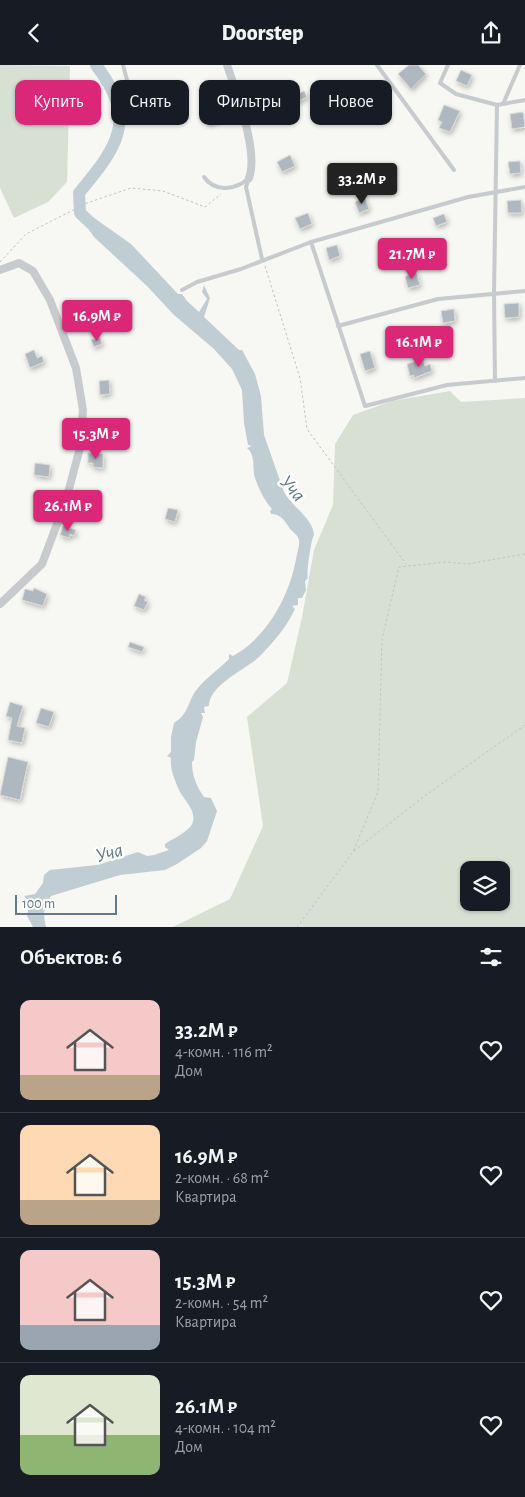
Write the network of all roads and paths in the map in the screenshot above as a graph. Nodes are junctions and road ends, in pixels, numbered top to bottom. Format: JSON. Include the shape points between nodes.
{"nodes":[{"id":1,"x":123,"y":65,"type":"edge"},
{"id":2,"x":227,"y":65,"type":"edge"},
{"id":3,"x":377,"y":65,"type":"edge"},
{"id":4,"x":448,"y":65,"type":"edge"},
{"id":5,"x":520,"y":65,"type":"edge"},
{"id":6,"x":127,"y":80,"type":"edge"},
{"id":7,"x":525,"y":100,"type":"edge"},
{"id":8,"x":503,"y":104,"type":"junction"},
{"id":9,"x":497,"y":105,"type":"junction"},
{"id":10,"x":454,"y":170,"type":"dead end"},
{"id":11,"x":204,"y":177,"type":"dead end"},
{"id":12,"x":248,"y":178,"type":"junction"},
{"id":13,"x":525,"y":187,"type":"edge"},
{"id":14,"x":227,"y":188,"type":"junction"},
{"id":15,"x":495,"y":192,"type":"junction"},
{"id":16,"x":312,"y":242,"type":"junction"},
{"id":17,"x":262,"y":259,"type":"junction"},
{"id":18,"x":0,"y":261,"type":"edge"},
{"id":19,"x":0,"y":270,"type":"edge"},
{"id":20,"x":182,"y":291,"type":"dead end"},
{"id":21,"x":525,"y":291,"type":"edge"},
{"id":22,"x":494,"y":293,"type":"junction"},
{"id":23,"x":338,"y":326,"type":"junction"},
{"id":24,"x":525,"y":378,"type":"edge"},
{"id":25,"x":495,"y":381,"type":"junction"},
{"id":26,"x":525,"y":554,"type":"edge"},
{"id":27,"x":406,"y":565,"type":"junction"},
{"id":28,"x":0,"y":603,"type":"edge"},
{"id":29,"x":525,"y":725,"type":"edge"},
{"id":30,"x":353,"y":852,"type":"junction"},
{"id":31,"x":297,"y":927,"type":"edge"}],
"edges":[{"from":1,"to":6,"type":"lane"},
{"from":2,"to":12,"type":"street","via":[[248,134],[251,172]]},
{"from":3,"to":10,"type":"lane"},
{"from":4,"to":9,"type":"lane","via":[[440,83],[456,94]]},
{"from":5,"to":8,"type":"lane"},
{"from":7,"to":8,"type":"lane"},
{"from":8,"to":9,"type":"lane"},
{"from":9,"to":15,"type":"lane"},
{"from":11,"to":14,"type":"lane","via":[[216,187]]},
{"from":12,"to":14,"type":"lane","via":[[242,184]]},
{"from":12,"to":17,"type":"lane","via":[[246,187]]},
{"from":13,"to":15,"type":"lane"},
{"from":14,"to":18,"type":"path","via":[[205,207],[163,191],[131,187],[87,203],[26,234]]},
{"from":15,"to":16,"type":"lane"},
{"from":15,"to":22,"type":"lane"},
{"from":16,"to":17,"type":"lane"},
{"from":16,"to":23,"type":"lane"},
{"from":17,"to":20,"type":"lane"},
{"from":17,"to":27,"type":"path","via":[[300,378],[308,429]]},
{"from":19,"to":28,"type":"street","via":[[19,263],[33,271],[50,300],[76,368],[84,410],[80,448],[66,500],[42,564]]},
{"from":21,"to":22,"type":"lane"},
{"from":22,"to":23,"type":"lane","via":[[438,299]]},
{"from":22,"to":25,"type":"lane"},
{"from":23,"to":25,"type":"lane","via":[[365,406],[447,385]]},
{"from":24,"to":25,"type":"lane"},
{"from":26,"to":27,"type":"path","via":[[467,564]]},
{"from":27,"to":30,"type":"path","via":[[399,567],[382,639],[378,792]]},
{"from":29,"to":30,"type":"path"},
{"from":30,"to":31,"type":"path"}]}
